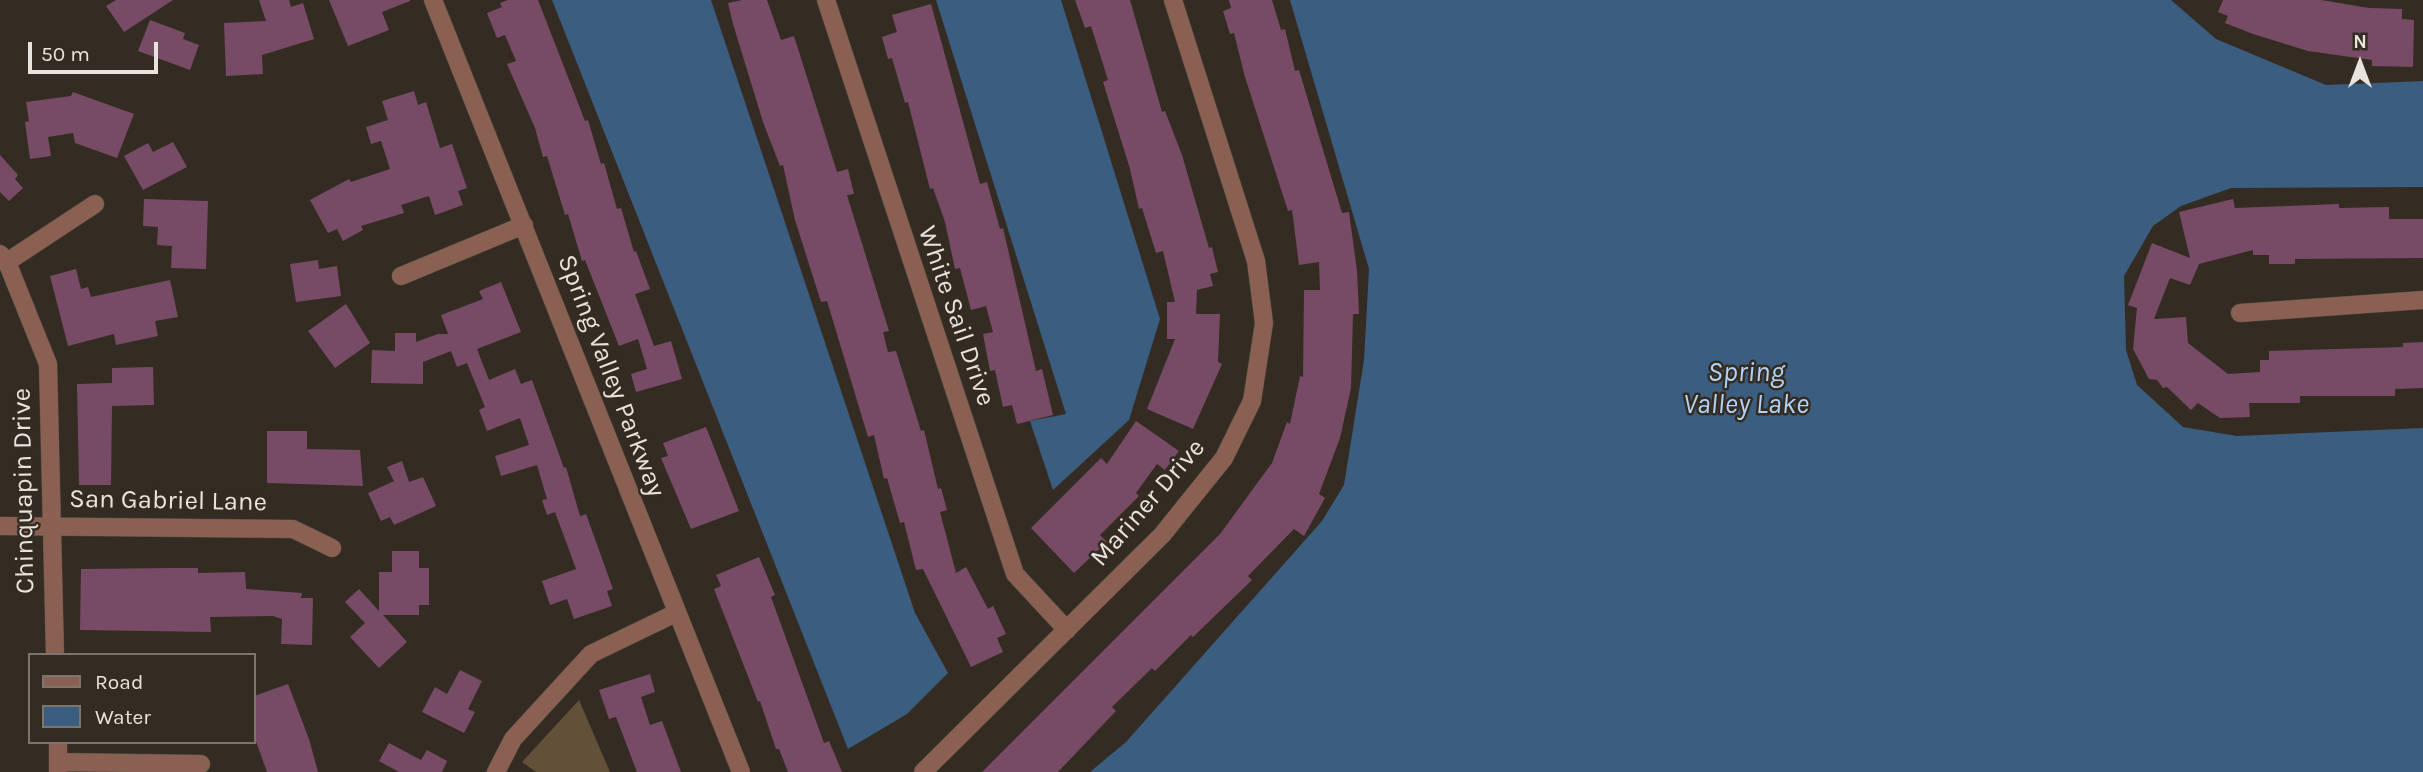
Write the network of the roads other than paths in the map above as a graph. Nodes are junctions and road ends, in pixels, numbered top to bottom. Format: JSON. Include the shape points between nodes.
{"nodes":[{"id":1,"x":433,"y":0,"type":"edge"},
{"id":2,"x":826,"y":0,"type":"edge"},
{"id":3,"x":1173,"y":0,"type":"edge"},
{"id":4,"x":95,"y":204,"type":"dead end"},
{"id":5,"x":524,"y":225,"type":"junction"},
{"id":6,"x":3,"y":258,"type":"edge"},
{"id":7,"x":401,"y":276,"type":"dead end"},
{"id":8,"x":2423,"y":300,"type":"edge"},
{"id":9,"x":2240,"y":313,"type":"dead end"},
{"id":10,"x":0,"y":526,"type":"edge"},
{"id":11,"x":50,"y":526,"type":"junction"},
{"id":12,"x":332,"y":548,"type":"dead end"},
{"id":13,"x":676,"y":613,"type":"junction"},
{"id":14,"x":1067,"y":630,"type":"junction"},
{"id":15,"x":55,"y":653,"type":"edge"},
{"id":16,"x":58,"y":744,"type":"edge"},
{"id":17,"x":201,"y":764,"type":"dead end"},
{"id":18,"x":58,"y":767,"type":"edge"},
{"id":19,"x":496,"y":772,"type":"edge"},
{"id":20,"x":741,"y":772,"type":"edge"},
{"id":21,"x":923,"y":772,"type":"edge"}],
"edges":[{"from":1,"to":5,"type":"street","name":"Spring Valley Parkway"},
{"from":2,"to":14,"type":"street","name":"White Sail Drive","via":[[1015,574]]},
{"from":3,"to":14,"type":"street","name":"Mariner Drive","via":[[1256,261],[1264,323],[1252,401],[1224,458],[1162,535]]},
{"from":4,"to":6,"type":"street"},
{"from":5,"to":7,"type":"street"},
{"from":5,"to":13,"type":"street","name":"Spring Valley Parkway"},
{"from":6,"to":11,"type":"street","name":"Chinquapin Drive","via":[[48,364]]},
{"from":8,"to":9,"type":"street"},
{"from":10,"to":11,"type":"street","name":"San Gabriel Lane"},
{"from":11,"to":12,"type":"street","name":"San Gabriel Lane","via":[[292,529]]},
{"from":11,"to":15,"type":"street","name":"Chinquapin Drive"},
{"from":13,"to":19,"type":"street","via":[[591,654],[513,739]]},
{"from":13,"to":20,"type":"street","name":"Spring Valley Parkway"},
{"from":14,"to":21,"type":"street","name":"Mariner Drive"},
{"from":16,"to":18,"type":"street"},
{"from":17,"to":18,"type":"street"}]}
